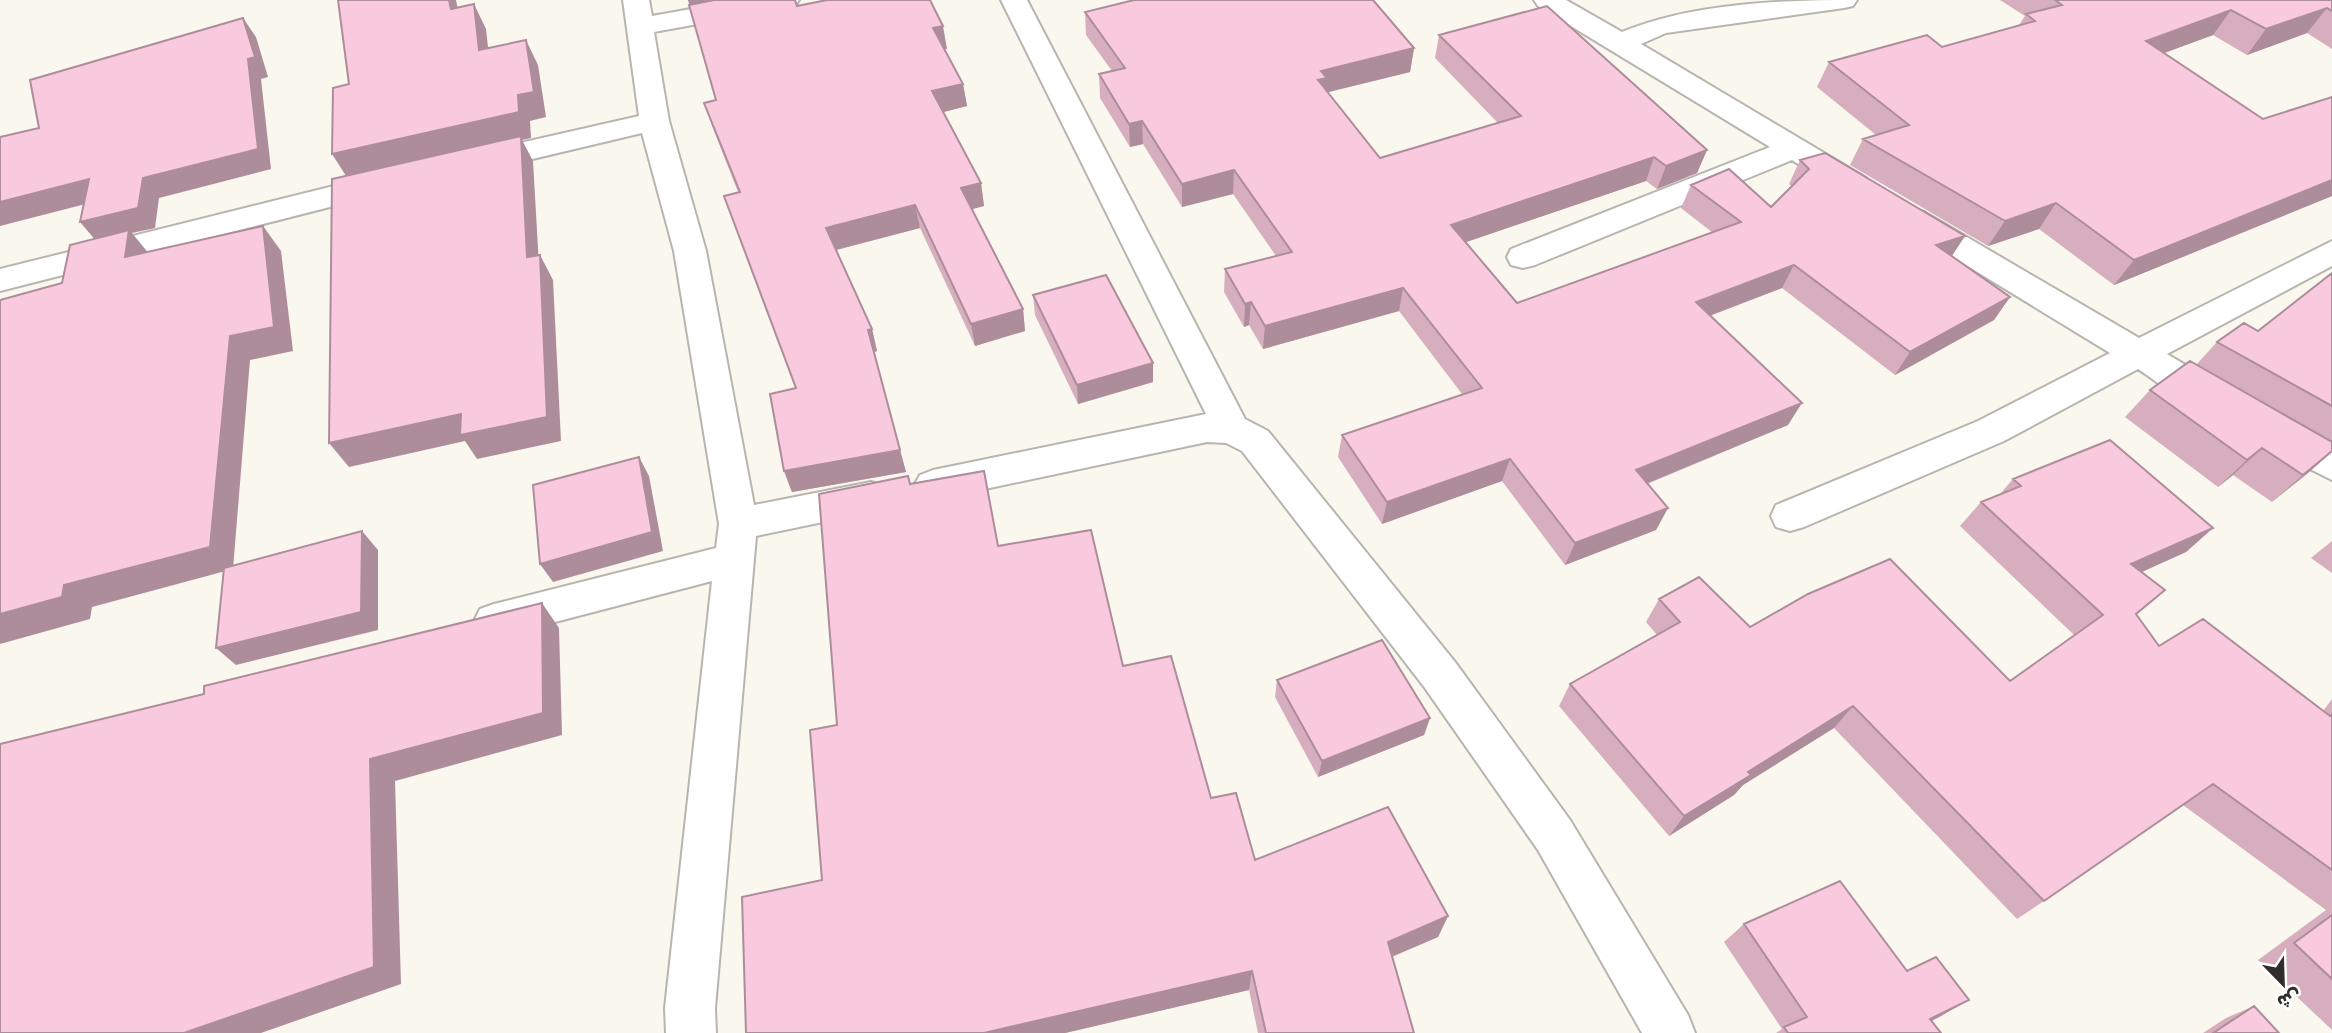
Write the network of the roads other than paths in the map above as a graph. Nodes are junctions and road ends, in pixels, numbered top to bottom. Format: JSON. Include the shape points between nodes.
{"nodes":[{"id":1,"x":786,"y":0,"type":"edge"},
{"id":2,"x":1014,"y":0,"type":"edge"},
{"id":3,"x":1547,"y":0,"type":"edge"},
{"id":4,"x":1844,"y":0,"type":"edge"},
{"id":5,"x":638,"y":13,"type":"edge"},
{"id":6,"x":1620,"y":43,"type":"junction"},
{"id":7,"x":654,"y":121,"type":"junction"},
{"id":8,"x":1795,"y":148,"type":"junction"},
{"id":9,"x":453,"y":167,"type":"edge"},
{"id":10,"x":413,"y":177,"type":"edge"},
{"id":11,"x":2332,"y":252,"type":"edge"},
{"id":12,"x":1523,"y":257,"type":"dead end"},
{"id":13,"x":0,"y":280,"type":"edge"},
{"id":14,"x":2139,"y":355,"type":"junction"},
{"id":15,"x":1231,"y":429,"type":"junction"},
{"id":16,"x":2332,"y":466,"type":"edge"},
{"id":17,"x":1790,"y":516,"type":"dead end"},
{"id":18,"x":735,"y":542,"type":"junction"},
{"id":19,"x":461,"y":629,"type":"edge"},
{"id":20,"x":691,"y":1033,"type":"edge"},
{"id":21,"x":1670,"y":1033,"type":"edge"}],
"edges":[{"from":1,"to":5,"type":"street"},
{"from":2,"to":15,"type":"street"},
{"from":3,"to":6,"type":"street"},
{"from":4,"to":6,"type":"street","via":[[1660,26]]},
{"from":5,"to":7,"type":"street"},
{"from":6,"to":8,"type":"street"},
{"from":7,"to":9,"type":"street"},
{"from":7,"to":18,"type":"street","via":[[690,250]]},
{"from":8,"to":12,"type":"street"},
{"from":8,"to":14,"type":"street"},
{"from":10,"to":13,"type":"street"},
{"from":11,"to":14,"type":"street"},
{"from":14,"to":16,"type":"street"},
{"from":14,"to":17,"type":"street","via":[[1991,430]]},
{"from":15,"to":18,"type":"street","via":[[1207,428]]},
{"from":15,"to":21,"type":"street","via":[[1255,441],[1440,675],[1554,835]]},
{"from":18,"to":19,"type":"street"},
{"from":18,"to":20,"type":"street"}]}
